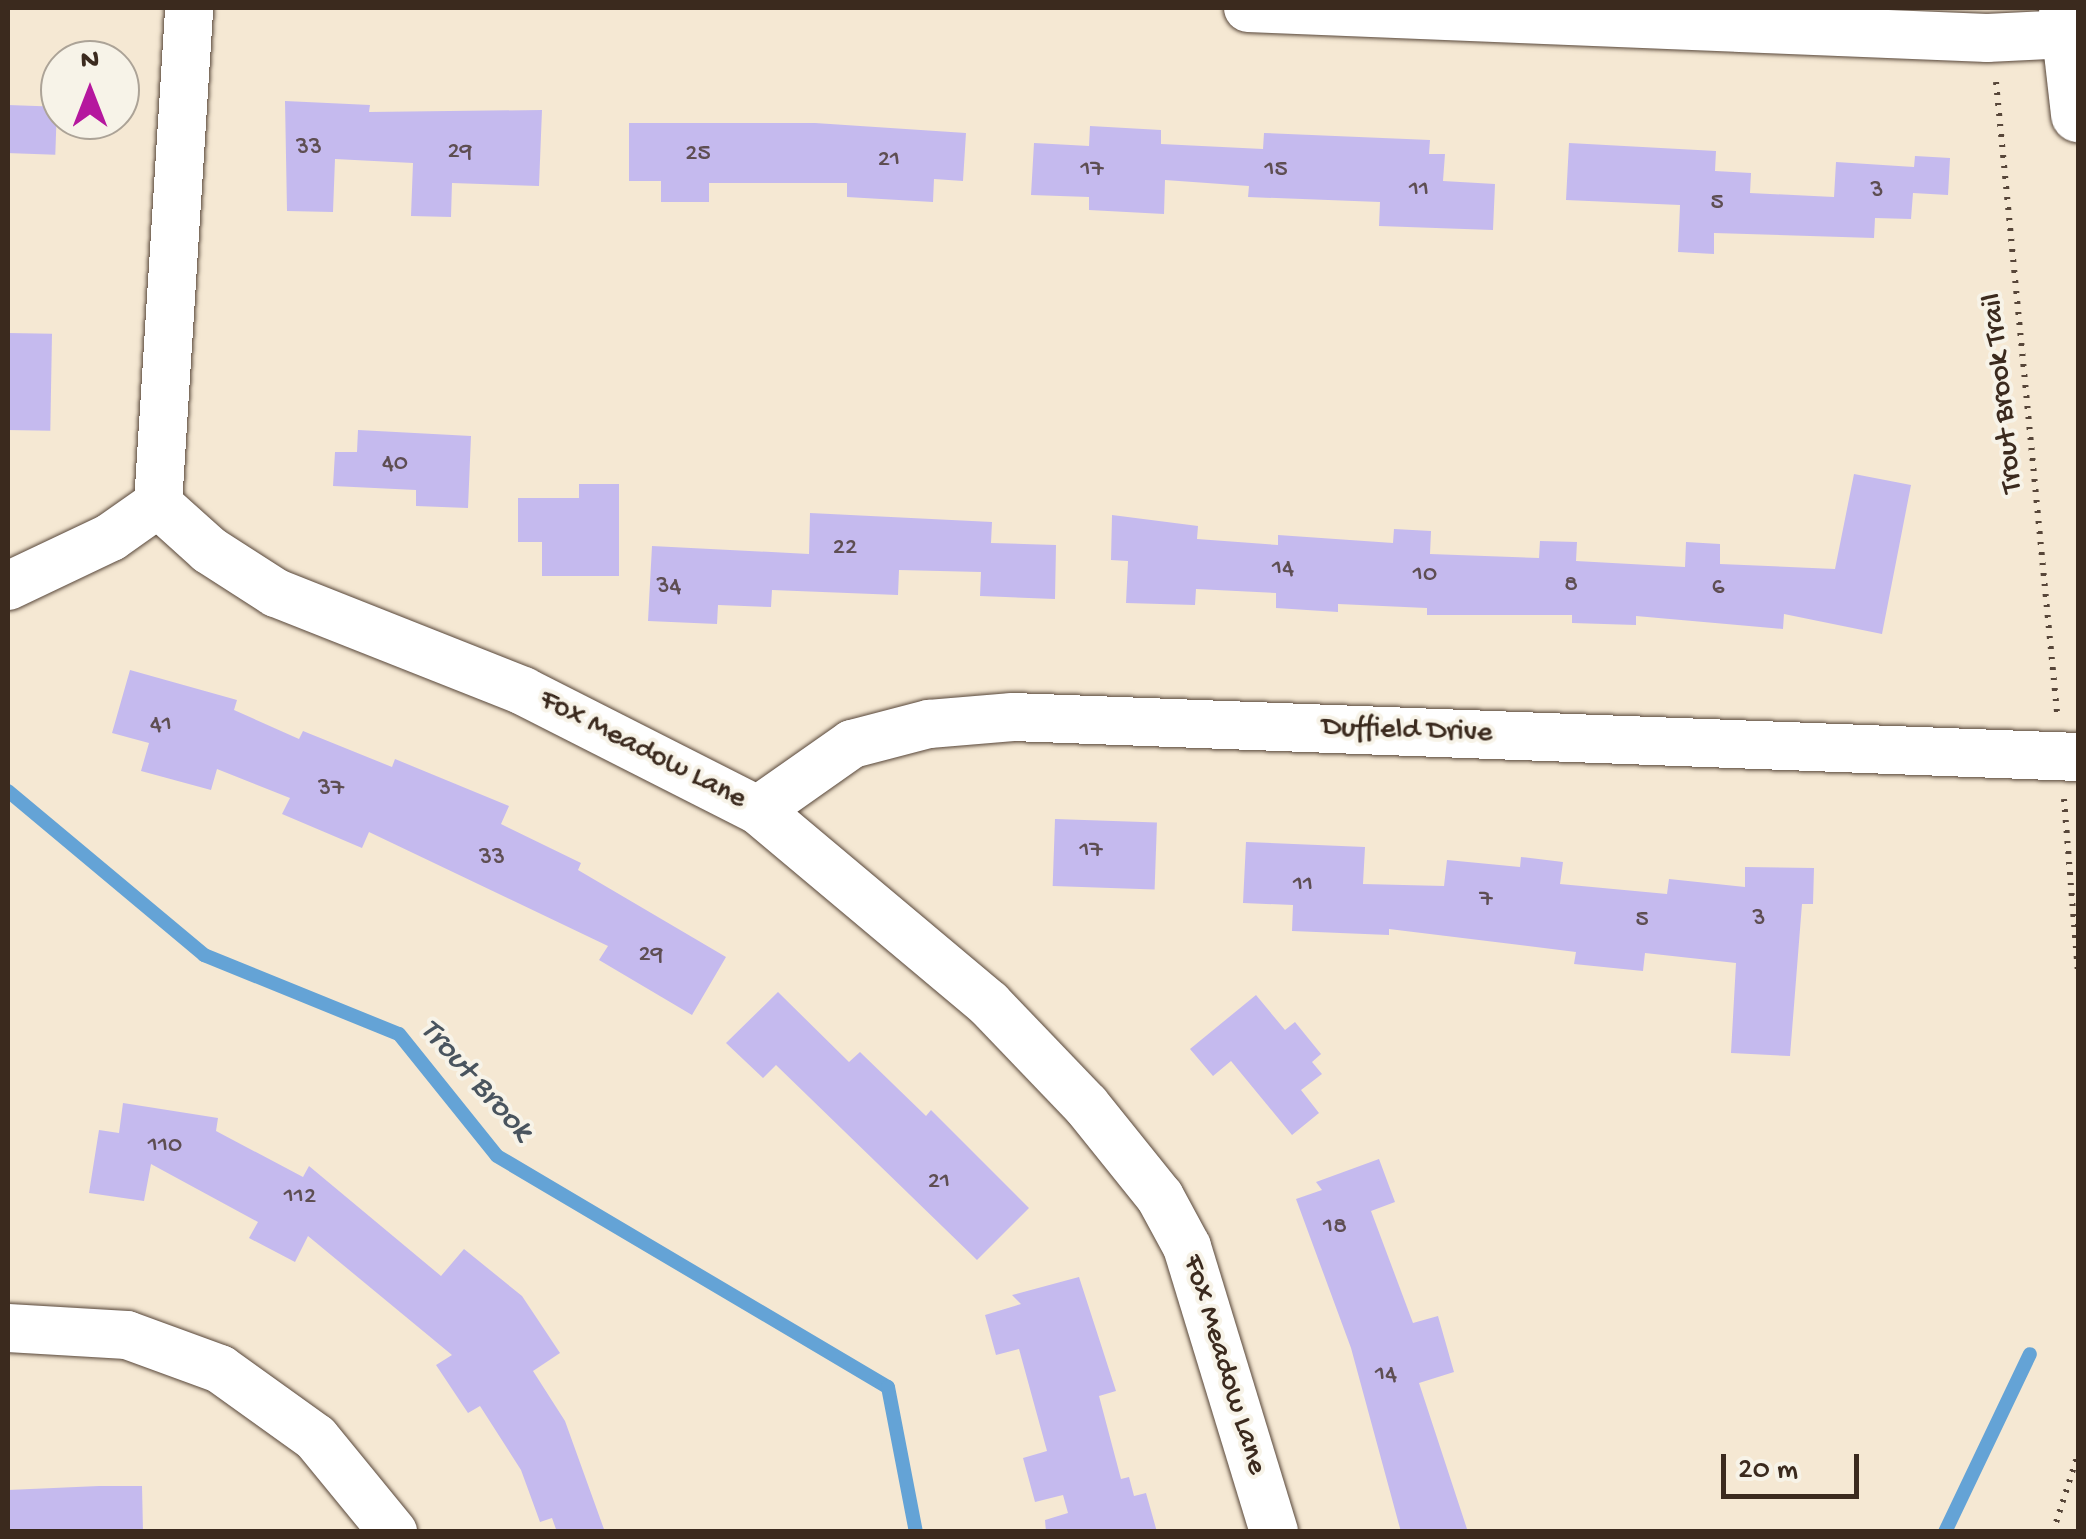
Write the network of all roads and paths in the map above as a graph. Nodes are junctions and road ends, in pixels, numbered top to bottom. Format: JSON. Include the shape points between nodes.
{"nodes":[{"id":1,"x":189,"y":8,"type":"edge"},
{"id":2,"x":1248,"y":8,"type":"edge"},
{"id":3,"x":2068,"y":21,"type":"edge"},
{"id":4,"x":1995,"y":73,"type":"dead end"},
{"id":5,"x":2078,"y":114,"type":"edge"},
{"id":6,"x":158,"y":504,"type":"junction"},
{"id":7,"x":8,"y":586,"type":"edge"},
{"id":8,"x":2057,"y":708,"type":"dead end"},
{"id":9,"x":2071,"y":774,"type":"edge"},
{"id":10,"x":758,"y":810,"type":"junction"},
{"id":11,"x":2078,"y":972,"type":"edge"},
{"id":12,"x":8,"y":1328,"type":"edge"},
{"id":13,"x":2078,"y":1454,"type":"edge"},
{"id":14,"x":393,"y":1532,"type":"edge"},
{"id":15,"x":1274,"y":1532,"type":"edge"},
{"id":16,"x":2053,"y":1532,"type":"edge"}],
"edges":[{"from":1,"to":6,"type":"street"},
{"from":2,"to":3,"type":"street","via":[[1986,38]]},
{"from":3,"to":5,"type":"main road"},
{"from":4,"to":8,"type":"path","name":"Trout Brook Trail"},
{"from":6,"to":7,"type":"street","via":[[111,537]]},
{"from":6,"to":10,"type":"street","name":"Fox Meadow Lane","via":[[209,550],[276,593],[523,691]]},
{"from":9,"to":10,"type":"street","name":"Duffield Drive","via":[[1013,716],[929,724],[852,744]]},
{"from":9,"to":11,"type":"path"},
{"from":10,"to":15,"type":"street","name":"Fox Meadow Lane","via":[[988,1004],[1086,1105],[1160,1197],[1207,1297]]},
{"from":12,"to":14,"type":"street","via":[[127,1335],[220,1369],[316,1438]]},
{"from":13,"to":16,"type":"path"}]}
